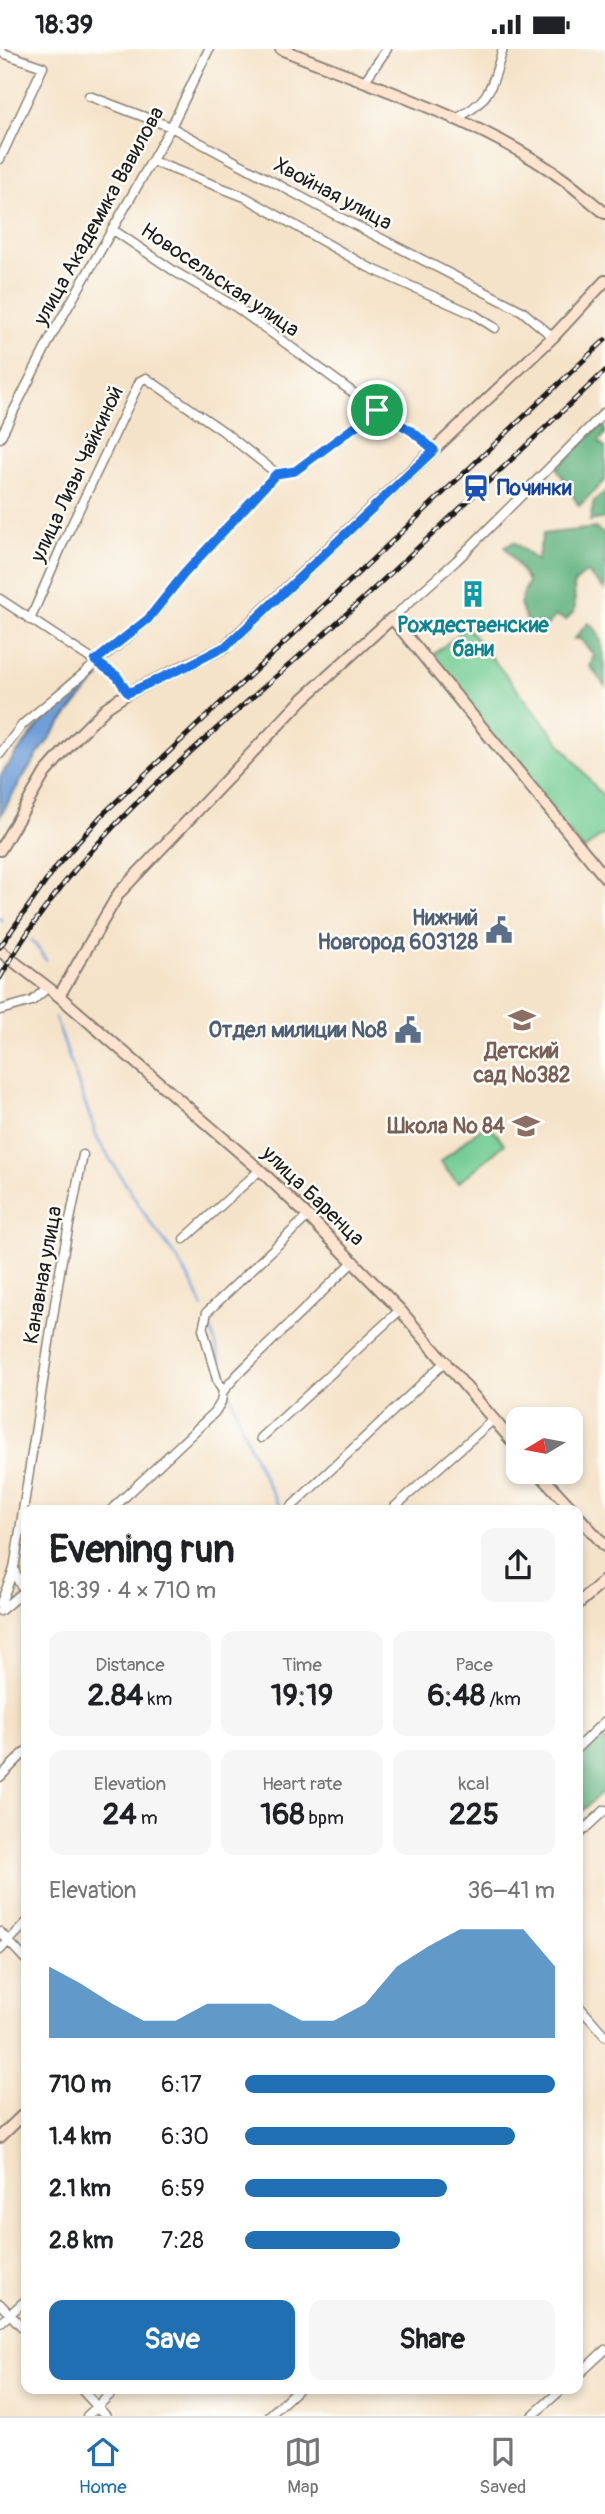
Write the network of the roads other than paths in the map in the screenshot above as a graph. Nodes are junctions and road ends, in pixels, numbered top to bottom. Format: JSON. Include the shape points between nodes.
{"nodes":[{"id":1,"x":209,"y":49,"type":"edge"},
{"id":2,"x":387,"y":49,"type":"edge"},
{"id":3,"x":503,"y":49,"type":"edge"},
{"id":4,"x":286,"y":50,"type":"edge"},
{"id":5,"x":0,"y":52,"type":"edge"},
{"id":6,"x":364,"y":82,"type":"junction"},
{"id":7,"x":89,"y":96,"type":"dead end"},
{"id":8,"x":454,"y":120,"type":"junction"},
{"id":9,"x":171,"y":127,"type":"junction"},
{"id":10,"x":0,"y":159,"type":"edge"},
{"id":11,"x":152,"y":161,"type":"junction"},
{"id":12,"x":605,"y":213,"type":"edge"},
{"id":13,"x":112,"y":229,"type":"junction"},
{"id":14,"x":605,"y":281,"type":"edge"},
{"id":15,"x":495,"y":328,"type":"dead end"},
{"id":16,"x":553,"y":337,"type":"junction"},
{"id":17,"x":377,"y":410,"type":"junction"},
{"id":18,"x":605,"y":412,"type":"edge"},
{"id":19,"x":0,"y":438,"type":"edge"},
{"id":20,"x":434,"y":450,"type":"junction"},
{"id":21,"x":276,"y":474,"type":"junction"},
{"id":22,"x":0,"y":599,"type":"edge"},
{"id":23,"x":393,"y":618,"type":"junction"},
{"id":24,"x":30,"y":620,"type":"junction"},
{"id":25,"x":95,"y":661,"type":"junction"},
{"id":26,"x":128,"y":693,"type":"junction"},
{"id":27,"x":0,"y":754,"type":"edge"},
{"id":28,"x":0,"y":850,"type":"edge"},
{"id":29,"x":605,"y":877,"type":"edge"},
{"id":30,"x":0,"y":951,"type":"edge"},
{"id":31,"x":47,"y":988,"type":"junction"},
{"id":32,"x":59,"y":996,"type":"junction"},
{"id":33,"x":0,"y":1010,"type":"edge"},
{"id":34,"x":83,"y":1155,"type":"dead end"},
{"id":35,"x":260,"y":1170,"type":"junction"},
{"id":36,"x":308,"y":1216,"type":"junction"},
{"id":37,"x":184,"y":1239,"type":"dead end"},
{"id":38,"x":354,"y":1261,"type":"junction"},
{"id":39,"x":400,"y":1310,"type":"junction"},
{"id":40,"x":446,"y":1361,"type":"junction"},
{"id":41,"x":223,"y":1391,"type":"junction"},
{"id":42,"x":494,"y":1419,"type":"junction"},
{"id":43,"x":506,"y":1434,"type":"edge"},
{"id":44,"x":261,"y":1439,"type":"dead end"},
{"id":45,"x":549,"y":1484,"type":"edge"},
{"id":46,"x":24,"y":1505,"type":"edge"},
{"id":47,"x":116,"y":1505,"type":"edge"},
{"id":48,"x":293,"y":1505,"type":"edge"},
{"id":49,"x":397,"y":1505,"type":"edge"},
{"id":50,"x":568,"y":1505,"type":"edge"},
{"id":51,"x":583,"y":1522,"type":"edge"},
{"id":52,"x":21,"y":1524,"type":"edge"},
{"id":53,"x":605,"y":1546,"type":"edge"},
{"id":54,"x":14,"y":1569,"type":"junction"},
{"id":55,"x":605,"y":1580,"type":"edge"},
{"id":56,"x":21,"y":1585,"type":"edge"},
{"id":57,"x":21,"y":1594,"type":"edge"},
{"id":58,"x":583,"y":1600,"type":"edge"},
{"id":59,"x":0,"y":1605,"type":"edge"},
{"id":60,"x":0,"y":1611,"type":"edge"},
{"id":61,"x":605,"y":1721,"type":"edge"},
{"id":62,"x":583,"y":1742,"type":"edge"},
{"id":63,"x":21,"y":1756,"type":"edge"},
{"id":64,"x":0,"y":1777,"type":"edge"},
{"id":65,"x":605,"y":1810,"type":"edge"},
{"id":66,"x":583,"y":1830,"type":"edge"},
{"id":67,"x":21,"y":1928,"type":"edge"},
{"id":68,"x":0,"y":1931,"type":"edge"},
{"id":69,"x":9,"y":1941,"type":"junction"},
{"id":70,"x":0,"y":1950,"type":"edge"},
{"id":71,"x":21,"y":1954,"type":"edge"},
{"id":72,"x":583,"y":2011,"type":"edge"},
{"id":73,"x":605,"y":2036,"type":"edge"},
{"id":74,"x":21,"y":2117,"type":"edge"},
{"id":75,"x":0,"y":2137,"type":"edge"},
{"id":76,"x":0,"y":2304,"type":"edge"},
{"id":77,"x":21,"y":2304,"type":"edge"},
{"id":78,"x":10,"y":2314,"type":"junction"},
{"id":79,"x":0,"y":2323,"type":"edge"},
{"id":80,"x":21,"y":2326,"type":"edge"},
{"id":81,"x":605,"y":2350,"type":"edge"},
{"id":82,"x":583,"y":2370,"type":"edge"},
{"id":83,"x":85,"y":2394,"type":"edge"},
{"id":84,"x":111,"y":2394,"type":"edge"},
{"id":85,"x":293,"y":2394,"type":"edge"},
{"id":86,"x":556,"y":2394,"type":"edge"},
{"id":87,"x":97,"y":2407,"type":"junction"},
{"id":88,"x":87,"y":2416,"type":"edge"},
{"id":89,"x":107,"y":2416,"type":"edge"},
{"id":90,"x":269,"y":2416,"type":"edge"},
{"id":91,"x":531,"y":2416,"type":"edge"}],
"edges":[{"from":1,"to":9,"type":"street","name":"улица Академика Вавилова"},
{"from":2,"to":6,"type":"street"},
{"from":3,"to":8,"type":"street","via":[[488,95]]},
{"from":4,"to":6,"type":"street"},
{"from":5,"to":10,"type":"street","via":[[43,67]]},
{"from":6,"to":8,"type":"street"},
{"from":7,"to":9,"type":"street","name":"Хвойная улица"},
{"from":8,"to":12,"type":"street","via":[[551,171]]},
{"from":9,"to":11,"type":"street","name":"улица Академика Вавилова"},
{"from":9,"to":16,"type":"street","name":"Хвойная улица","via":[[522,311]]},
{"from":11,"to":13,"type":"street","name":"улица Академика Вавилова"},
{"from":11,"to":15,"type":"street","via":[[246,197],[368,267]]},
{"from":13,"to":17,"type":"street","name":"Новосельская улица","via":[[236,307]]},
{"from":13,"to":19,"type":"street","name":"улица Академика Вавилова"},
{"from":14,"to":16,"type":"street"},
{"from":16,"to":20,"type":"street"},
{"from":17,"to":20,"type":"street","name":"Новосельская улица"},
{"from":17,"to":21,"type":"street","via":[[295,471]]},
{"from":18,"to":23,"type":"street"},
{"from":20,"to":26,"type":"street","via":[[225,647]]},
{"from":21,"to":24,"type":"street","name":"улица Лизы Чайкиной","via":[[176,397],[146,378],[140,381]]},
{"from":21,"to":25,"type":"street","via":[[148,619]]},
{"from":22,"to":24,"type":"street"},
{"from":23,"to":29,"type":"street"},
{"from":23,"to":32,"type":"street","via":[[303,699],[119,893]]},
{"from":24,"to":25,"type":"street"},
{"from":25,"to":26,"type":"street","via":[[117,676]]},
{"from":25,"to":27,"type":"street","via":[[23,724]]},
{"from":26,"to":28,"type":"street","via":[[107,707],[45,773]]},
{"from":30,"to":31,"type":"street","name":"улица Баренца"},
{"from":31,"to":32,"type":"street","name":"улица Баренца"},
{"from":31,"to":33,"type":"street","via":[[33,1001]]},
{"from":32,"to":35,"type":"street","name":"улица Баренца"},
{"from":34,"to":46,"type":"street","name":"Канавная улица"},
{"from":35,"to":36,"type":"street","name":"улица Баренца"},
{"from":35,"to":37,"type":"street"},
{"from":36,"to":38,"type":"street","name":"улица Баренца"},
{"from":36,"to":41,"type":"street","via":[[207,1312],[203,1329]]},
{"from":38,"to":39,"type":"street","name":"улица Баренца"},
{"from":38,"to":41,"type":"street"},
{"from":39,"to":40,"type":"street","name":"улица Баренца"},
{"from":39,"to":44,"type":"street"},
{"from":40,"to":42,"type":"street","name":"улица Баренца"},
{"from":40,"to":48,"type":"street"},
{"from":41,"to":47,"type":"street","via":[[215,1412]]},
{"from":42,"to":43,"type":"street","name":"улица Баренца"},
{"from":42,"to":49,"type":"street"},
{"from":45,"to":50,"type":"street"},
{"from":51,"to":53,"type":"street"},
{"from":52,"to":54,"type":"street","name":"Канавная улица"},
{"from":54,"to":56,"type":"street"},
{"from":54,"to":59,"type":"street","name":"Канавная улица"},
{"from":55,"to":58,"type":"street"},
{"from":57,"to":60,"type":"street"},
{"from":61,"to":62,"type":"street"},
{"from":63,"to":64,"type":"street"},
{"from":65,"to":66,"type":"street"},
{"from":67,"to":69,"type":"street"},
{"from":68,"to":69,"type":"street"},
{"from":69,"to":70,"type":"street"},
{"from":69,"to":71,"type":"street"},
{"from":72,"to":73,"type":"street"},
{"from":74,"to":75,"type":"street"},
{"from":76,"to":78,"type":"street"},
{"from":77,"to":78,"type":"street"},
{"from":78,"to":79,"type":"street"},
{"from":78,"to":80,"type":"street"},
{"from":81,"to":82,"type":"street"},
{"from":83,"to":87,"type":"street"},
{"from":84,"to":87,"type":"street"},
{"from":85,"to":90,"type":"street"},
{"from":86,"to":91,"type":"street"},
{"from":87,"to":88,"type":"street"},
{"from":87,"to":89,"type":"street"}]}
